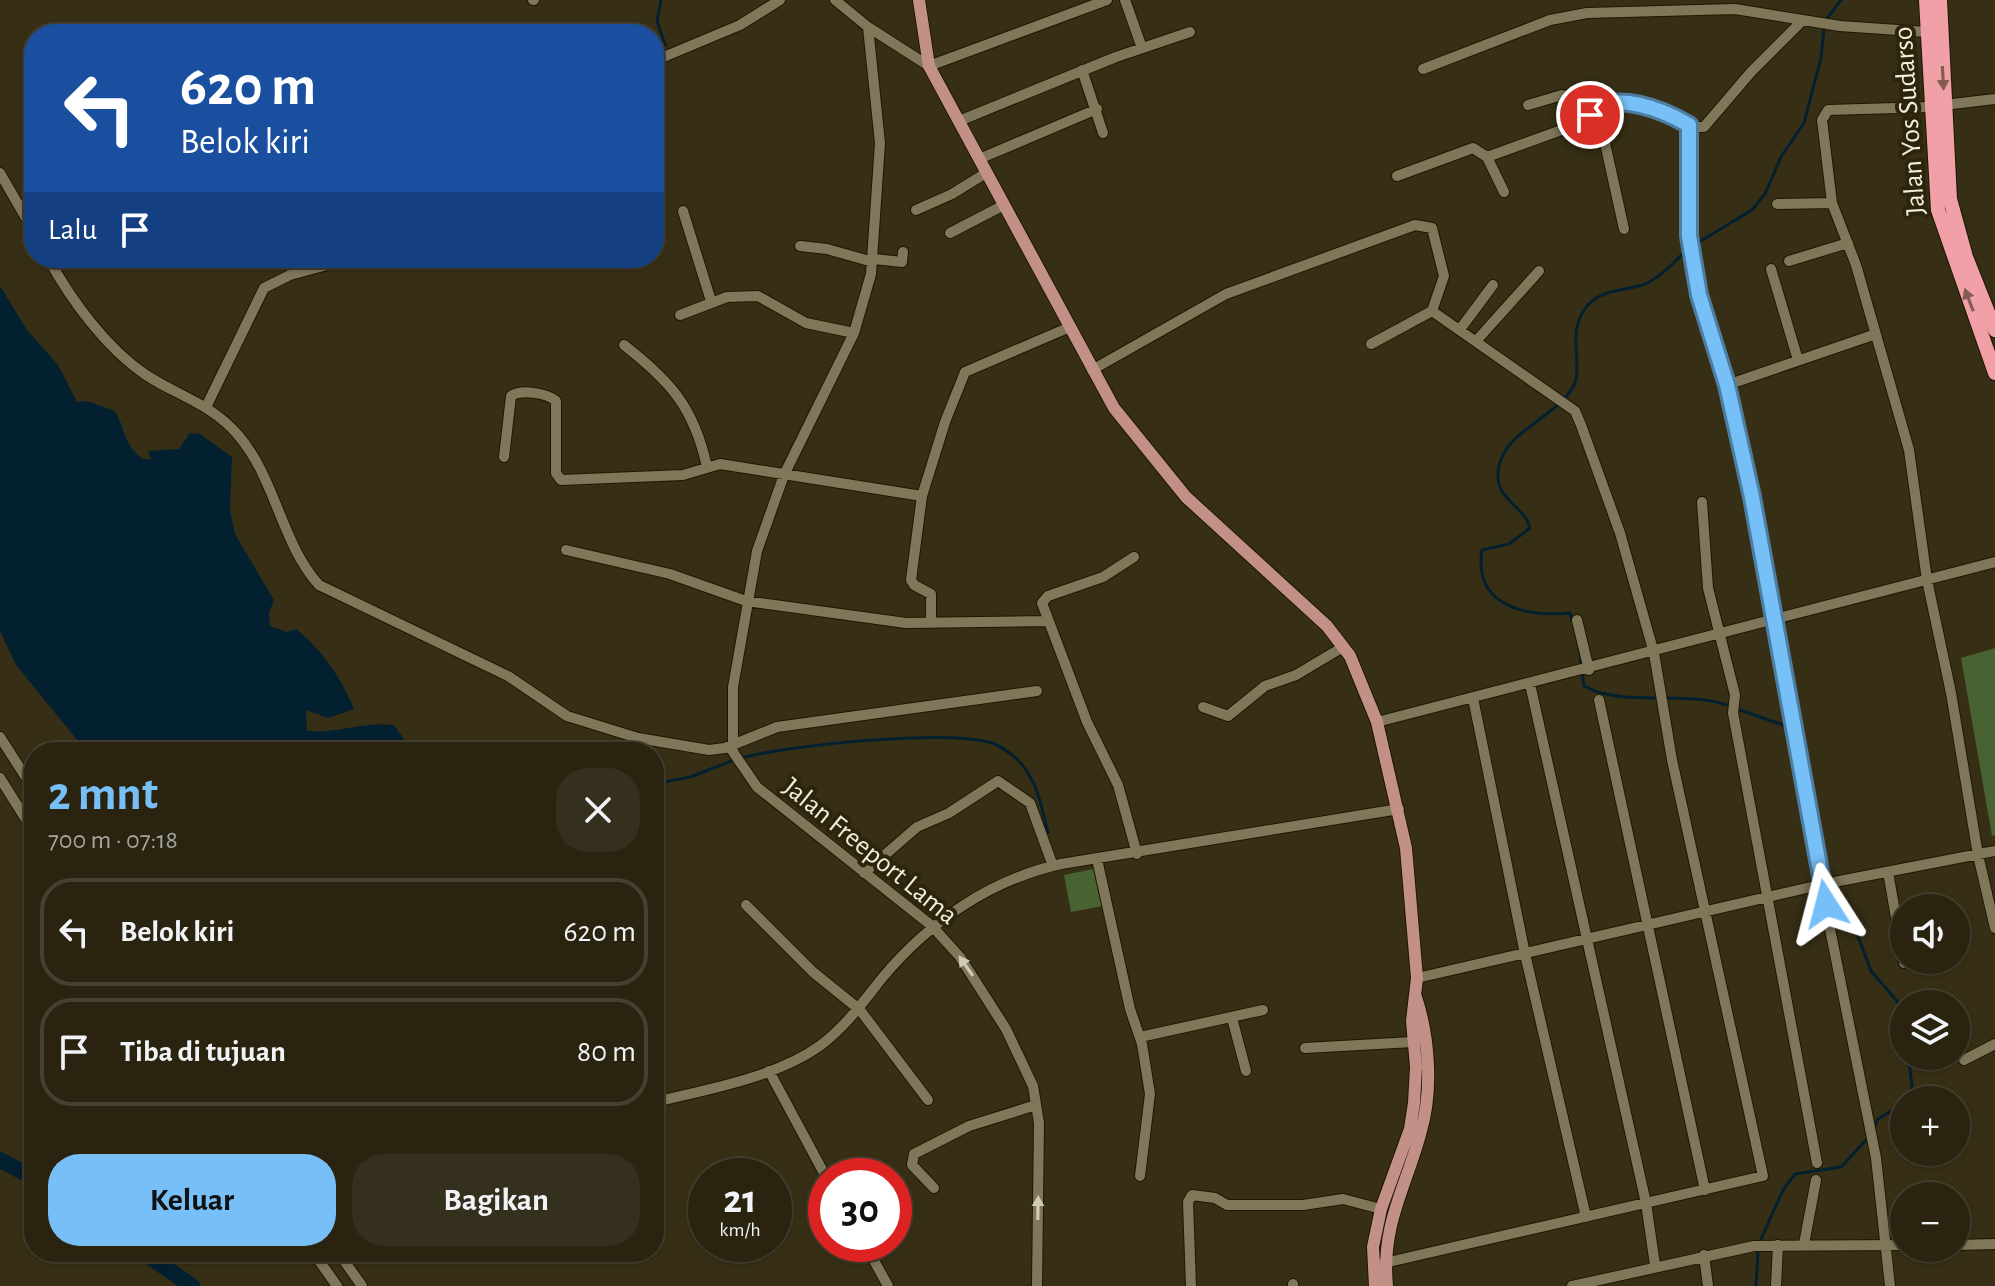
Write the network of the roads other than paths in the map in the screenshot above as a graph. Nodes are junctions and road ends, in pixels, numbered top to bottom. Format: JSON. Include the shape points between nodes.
{"nodes":[{"id":1,"x":780,"y":0,"type":"edge"},
{"id":2,"x":835,"y":0,"type":"edge"},
{"id":3,"x":919,"y":0,"type":"edge"},
{"id":4,"x":1107,"y":0,"type":"edge"},
{"id":5,"x":1125,"y":0,"type":"edge"},
{"id":6,"x":1926,"y":0,"type":"edge"},
{"id":7,"x":1940,"y":0,"type":"edge"},
{"id":8,"x":1803,"y":20,"type":"junction"},
{"id":9,"x":868,"y":27,"type":"junction"},
{"id":10,"x":1190,"y":32,"type":"dead end"},
{"id":11,"x":1927,"y":32,"type":"junction"},
{"id":12,"x":1142,"y":48,"type":"junction"},
{"id":13,"x":664,"y":57,"type":"edge"},
{"id":14,"x":929,"y":66,"type":"junction"},
{"id":15,"x":1423,"y":69,"type":"dead end"},
{"id":16,"x":1082,"y":70,"type":"junction"},
{"id":17,"x":1995,"y":99,"type":"edge"},
{"id":18,"x":1528,"y":105,"type":"dead end"},
{"id":19,"x":1937,"y":106,"type":"junction"},
{"id":20,"x":1597,"y":107,"type":"junction"},
{"id":21,"x":1097,"y":109,"type":"junction"},
{"id":22,"x":959,"y":121,"type":"junction"},
{"id":23,"x":1689,"y":125,"type":"junction"},
{"id":24,"x":1103,"y":133,"type":"dead end"},
{"id":25,"x":1487,"y":157,"type":"junction"},
{"id":26,"x":979,"y":159,"type":"junction"},
{"id":27,"x":0,"y":173,"type":"edge"},
{"id":28,"x":986,"y":173,"type":"junction"},
{"id":29,"x":1397,"y":176,"type":"dead end"},
{"id":30,"x":1504,"y":192,"type":"dead end"},
{"id":31,"x":1832,"y":203,"type":"junction"},
{"id":32,"x":1777,"y":204,"type":"dead end"},
{"id":33,"x":1004,"y":205,"type":"junction"},
{"id":34,"x":916,"y":210,"type":"dead end"},
{"id":35,"x":683,"y":211,"type":"dead end"},
{"id":36,"x":24,"y":215,"type":"edge"},
{"id":37,"x":1624,"y":229,"type":"dead end"},
{"id":38,"x":950,"y":233,"type":"dead end"},
{"id":39,"x":1848,"y":243,"type":"junction"},
{"id":40,"x":800,"y":246,"type":"dead end"},
{"id":41,"x":903,"y":252,"type":"dead end"},
{"id":42,"x":1960,"y":259,"type":"junction"},
{"id":43,"x":874,"y":261,"type":"junction"},
{"id":44,"x":1789,"y":261,"type":"dead end"},
{"id":45,"x":55,"y":268,"type":"edge"},
{"id":46,"x":316,"y":268,"type":"edge"},
{"id":47,"x":1771,"y":269,"type":"dead end"},
{"id":48,"x":1539,"y":271,"type":"dead end"},
{"id":49,"x":1493,"y":285,"type":"dead end"},
{"id":50,"x":711,"y":301,"type":"junction"},
{"id":51,"x":1432,"y":311,"type":"junction"},
{"id":52,"x":680,"y":315,"type":"dead end"},
{"id":53,"x":1070,"y":327,"type":"junction"},
{"id":54,"x":1461,"y":328,"type":"junction"},
{"id":55,"x":1995,"y":330,"type":"edge"},
{"id":56,"x":854,"y":333,"type":"junction"},
{"id":57,"x":1876,"y":334,"type":"junction"},
{"id":58,"x":1477,"y":340,"type":"junction"},
{"id":59,"x":1371,"y":344,"type":"dead end"},
{"id":60,"x":624,"y":345,"type":"dead end"},
{"id":61,"x":1798,"y":360,"type":"junction"},
{"id":62,"x":1092,"y":370,"type":"junction"},
{"id":63,"x":1995,"y":373,"type":"edge"},
{"id":64,"x":1727,"y":385,"type":"junction"},
{"id":65,"x":207,"y":405,"type":"junction"},
{"id":66,"x":504,"y":457,"type":"dead end"},
{"id":67,"x":707,"y":467,"type":"junction"},
{"id":68,"x":784,"y":475,"type":"junction"},
{"id":69,"x":922,"y":496,"type":"junction"},
{"id":70,"x":1702,"y":502,"type":"dead end"},
{"id":71,"x":566,"y":550,"type":"dead end"},
{"id":72,"x":1134,"y":557,"type":"dead end"},
{"id":73,"x":1995,"y":562,"type":"edge"},
{"id":74,"x":1927,"y":580,"type":"junction"},
{"id":75,"x":746,"y":601,"type":"junction"},
{"id":76,"x":1577,"y":620,"type":"dead end"},
{"id":77,"x":1774,"y":620,"type":"junction"},
{"id":78,"x":1046,"y":621,"type":"junction"},
{"id":79,"x":931,"y":623,"type":"junction"},
{"id":80,"x":1721,"y":634,"type":"junction"},
{"id":81,"x":1343,"y":647,"type":"junction"},
{"id":82,"x":1654,"y":653,"type":"junction"},
{"id":83,"x":1585,"y":671,"type":"junction"},
{"id":84,"x":1530,"y":684,"type":"junction"},
{"id":85,"x":1037,"y":691,"type":"dead end"},
{"id":86,"x":1473,"y":698,"type":"junction"},
{"id":87,"x":1599,"y":700,"type":"dead end"},
{"id":88,"x":1203,"y":707,"type":"dead end"},
{"id":89,"x":1377,"y":722,"type":"junction"},
{"id":90,"x":0,"y":737,"type":"edge"},
{"id":91,"x":662,"y":742,"type":"edge"},
{"id":92,"x":664,"y":742,"type":"edge"},
{"id":93,"x":733,"y":748,"type":"junction"},
{"id":94,"x":24,"y":774,"type":"edge"},
{"id":95,"x":0,"y":778,"type":"edge"},
{"id":96,"x":1399,"y":809,"type":"junction"},
{"id":97,"x":24,"y":816,"type":"edge"},
{"id":98,"x":1995,"y":851,"type":"edge"},
{"id":99,"x":1137,"y":854,"type":"junction"},
{"id":100,"x":1978,"y":855,"type":"junction"},
{"id":101,"x":1097,"y":859,"type":"junction"},
{"id":102,"x":1056,"y":865,"type":"junction"},
{"id":103,"x":1888,"y":872,"type":"junction"},
{"id":104,"x":864,"y":873,"type":"junction"},
{"id":105,"x":1824,"y":884,"type":"junction"},
{"id":106,"x":1892,"y":894,"type":"edge"},
{"id":107,"x":1767,"y":897,"type":"junction"},
{"id":108,"x":746,"y":905,"type":"dead end"},
{"id":109,"x":1705,"y":912,"type":"junction"},
{"id":110,"x":932,"y":926,"type":"junction"},
{"id":111,"x":1647,"y":926,"type":"junction"},
{"id":112,"x":1995,"y":928,"type":"edge"},
{"id":113,"x":1586,"y":940,"type":"junction"},
{"id":114,"x":1525,"y":954,"type":"junction"},
{"id":115,"x":1417,"y":978,"type":"junction"},
{"id":116,"x":1415,"y":994,"type":"junction"},
{"id":117,"x":860,"y":1010,"type":"junction"},
{"id":118,"x":1263,"y":1010,"type":"dead end"},
{"id":119,"x":1232,"y":1018,"type":"junction"},
{"id":120,"x":1140,"y":1037,"type":"junction"},
{"id":121,"x":1413,"y":1042,"type":"junction"},
{"id":122,"x":1995,"y":1044,"type":"edge"},
{"id":123,"x":1305,"y":1048,"type":"dead end"},
{"id":124,"x":1970,"y":1057,"type":"edge"},
{"id":125,"x":774,"y":1070,"type":"junction"},
{"id":126,"x":1246,"y":1071,"type":"dead end"},
{"id":127,"x":664,"y":1099,"type":"edge"},
{"id":128,"x":928,"y":1100,"type":"dead end"},
{"id":129,"x":1036,"y":1105,"type":"junction"},
{"id":130,"x":817,"y":1158,"type":"edge"},
{"id":131,"x":1817,"y":1163,"type":"dead end"},
{"id":132,"x":1140,"y":1176,"type":"dead end"},
{"id":133,"x":1816,"y":1180,"type":"dead end"},
{"id":134,"x":934,"y":1188,"type":"dead end"},
{"id":135,"x":1705,"y":1190,"type":"junction"},
{"id":136,"x":1646,"y":1203,"type":"junction"},
{"id":137,"x":1381,"y":1209,"type":"junction"},
{"id":138,"x":1586,"y":1217,"type":"junction"},
{"id":139,"x":1804,"y":1244,"type":"junction"},
{"id":140,"x":1888,"y":1244,"type":"junction"},
{"id":141,"x":1995,"y":1244,"type":"edge"},
{"id":142,"x":1778,"y":1245,"type":"junction"},
{"id":143,"x":1970,"y":1245,"type":"edge"},
{"id":144,"x":1704,"y":1255,"type":"junction"},
{"id":145,"x":320,"y":1262,"type":"edge"},
{"id":146,"x":345,"y":1262,"type":"edge"},
{"id":147,"x":875,"y":1262,"type":"edge"},
{"id":148,"x":1380,"y":1264,"type":"junction"},
{"id":149,"x":1655,"y":1265,"type":"junction"},
{"id":150,"x":337,"y":1286,"type":"edge"},
{"id":151,"x":362,"y":1286,"type":"edge"},
{"id":152,"x":888,"y":1286,"type":"edge"},
{"id":153,"x":1037,"y":1286,"type":"edge"},
{"id":154,"x":1191,"y":1286,"type":"edge"},
{"id":155,"x":1375,"y":1286,"type":"edge"},
{"id":156,"x":1387,"y":1286,"type":"edge"},
{"id":157,"x":1572,"y":1286,"type":"edge"},
{"id":158,"x":1708,"y":1286,"type":"edge"},
{"id":159,"x":1776,"y":1286,"type":"edge"},
{"id":160,"x":1890,"y":1286,"type":"edge"}],
"edges":[{"from":1,"to":13,"type":"street","via":[[740,25]]},
{"from":2,"to":9,"type":"street"},
{"from":3,"to":14,"type":"main road"},
{"from":4,"to":14,"type":"street"},
{"from":5,"to":12,"type":"street"},
{"from":6,"to":11,"type":"highway","name":"Jalan Yos Sudarso"},
{"from":7,"to":19,"type":"highway","name":"Jalan Yos Sudarso","one_way":true},
{"from":8,"to":11,"type":"street"},
{"from":8,"to":15,"type":"street","via":[[1735,9],[1565,16]]},
{"from":8,"to":23,"type":"street","via":[[1751,72],[1710,124]]},
{"from":9,"to":14,"type":"street"},
{"from":9,"to":43,"type":"street","via":[[880,143]]},
{"from":10,"to":12,"type":"street"},
{"from":11,"to":19,"type":"highway","name":"Jalan Yos Sudarso"},
{"from":12,"to":16,"type":"street"},
{"from":14,"to":22,"type":"main road"},
{"from":16,"to":21,"type":"street"},
{"from":16,"to":22,"type":"street"},
{"from":17,"to":19,"type":"street"},
{"from":18,"to":20,"type":"street","via":[[1562,95]]},
{"from":19,"to":31,"type":"street","via":[[1823,113]]},
{"from":19,"to":42,"type":"highway","name":"Jalan Yos Sudarso"},
{"from":20,"to":23,"type":"street","via":[[1645,107]]},
{"from":20,"to":25,"type":"street","via":[[1578,124]]},
{"from":20,"to":37,"type":"street"},
{"from":21,"to":24,"type":"street"},
{"from":21,"to":26,"type":"street"},
{"from":22,"to":26,"type":"main road"},
{"from":23,"to":64,"type":"street","via":[[1689,236],[1703,314]]},
{"from":25,"to":29,"type":"street","via":[[1473,148]]},
{"from":25,"to":30,"type":"street"},
{"from":26,"to":28,"type":"main road"},
{"from":27,"to":36,"type":"street"},
{"from":28,"to":33,"type":"main road"},
{"from":28,"to":34,"type":"street"},
{"from":31,"to":32,"type":"street"},
{"from":31,"to":39,"type":"street"},
{"from":33,"to":38,"type":"street"},
{"from":33,"to":53,"type":"main road"},
{"from":35,"to":50,"type":"street"},
{"from":39,"to":44,"type":"street"},
{"from":39,"to":57,"type":"street"},
{"from":40,"to":43,"type":"street"},
{"from":41,"to":43,"type":"street","via":[[902,262]]},
{"from":42,"to":55,"type":"highway","name":"Jalan Yos Sudarso"},
{"from":63,"to":42,"type":"highway","name":"Jalan Yos Sudarso","one_way":true},
{"from":43,"to":56,"type":"street"},
{"from":45,"to":65,"type":"street","via":[[121,354],[146,374]]},
{"from":46,"to":65,"type":"street","via":[[264,288]]},
{"from":47,"to":61,"type":"street"},
{"from":48,"to":58,"type":"street"},
{"from":49,"to":54,"type":"street"},
{"from":50,"to":52,"type":"street"},
{"from":50,"to":56,"type":"street","via":[[758,296],[806,323]]},
{"from":51,"to":54,"type":"street"},
{"from":51,"to":59,"type":"street"},
{"from":51,"to":62,"type":"street","via":[[1444,276],[1438,245],[1432,228],[1415,225],[1226,294]]},
{"from":53,"to":62,"type":"main road"},
{"from":53,"to":69,"type":"street","via":[[965,372]]},
{"from":54,"to":58,"type":"street"},
{"from":56,"to":68,"type":"street"},
{"from":57,"to":61,"type":"street"},
{"from":57,"to":74,"type":"street","via":[[1912,465]]},
{"from":58,"to":82,"type":"street","via":[[1575,411],[1615,520]]},
{"from":60,"to":67,"type":"street","via":[[676,391]]},
{"from":61,"to":64,"type":"street"},
{"from":62,"to":81,"type":"main road","via":[[1123,420],[1186,497],[1300,600]]},
{"from":64,"to":77,"type":"street"},
{"from":65,"to":91,"type":"street","via":[[253,455],[319,585],[508,676],[552,708],[588,724]]},
{"from":66,"to":67,"type":"street","via":[[511,396],[518,392],[556,401],[556,473],[561,480],[683,475]]},
{"from":67,"to":68,"type":"street","via":[[720,464]]},
{"from":68,"to":69,"type":"street"},
{"from":68,"to":75,"type":"street"},
{"from":69,"to":79,"type":"street","via":[[911,580],[931,594]]},
{"from":70,"to":80,"type":"street","via":[[1708,588]]},
{"from":71,"to":75,"type":"street","via":[[670,574]]},
{"from":72,"to":78,"type":"street","via":[[1103,577],[1043,599]]},
{"from":73,"to":74,"type":"street"},
{"from":74,"to":77,"type":"street"},
{"from":74,"to":100,"type":"street"},
{"from":75,"to":79,"type":"street"},
{"from":75,"to":93,"type":"street","via":[[733,687]]},
{"from":76,"to":83,"type":"street"},
{"from":77,"to":80,"type":"street"},
{"from":77,"to":105,"type":"street"},
{"from":78,"to":79,"type":"street"},
{"from":78,"to":99,"type":"street","via":[[1118,785]]},
{"from":80,"to":82,"type":"street"},
{"from":80,"to":107,"type":"street"},
{"from":81,"to":88,"type":"street","via":[[1296,675],[1255,691],[1228,716]]},
{"from":81,"to":89,"type":"main road"},
{"from":82,"to":83,"type":"street"},
{"from":82,"to":109,"type":"street"},
{"from":83,"to":84,"type":"street"},
{"from":84,"to":86,"type":"street"},
{"from":84,"to":113,"type":"street"},
{"from":85,"to":93,"type":"street","via":[[777,727]]},
{"from":86,"to":89,"type":"street"},
{"from":86,"to":114,"type":"street"},
{"from":87,"to":111,"type":"street"},
{"from":89,"to":96,"type":"main road"},
{"from":90,"to":94,"type":"street"},
{"from":92,"to":93,"type":"street"},
{"from":93,"to":104,"type":"street","name":"Jalan Freeport Lama","via":[[742,770],[808,831]]},
{"from":95,"to":97,"type":"street"},
{"from":96,"to":99,"type":"street"},
{"from":96,"to":115,"type":"main road"},
{"from":98,"to":100,"type":"street"},
{"from":99,"to":101,"type":"street"},
{"from":100,"to":103,"type":"street"},
{"from":100,"to":112,"type":"street"},
{"from":101,"to":102,"type":"street"},
{"from":101,"to":120,"type":"street"},
{"from":102,"to":104,"type":"street","via":[[1030,803],[998,781],[921,824]]},
{"from":102,"to":110,"type":"street","via":[[1010,880]]},
{"from":103,"to":105,"type":"street"},
{"from":103,"to":106,"type":"street"},
{"from":104,"to":110,"type":"street","name":"Jalan Freeport Lama"},
{"from":105,"to":107,"type":"street"},
{"from":105,"to":140,"type":"street"},
{"from":107,"to":109,"type":"street"},
{"from":107,"to":131,"type":"street"},
{"from":108,"to":117,"type":"street"},
{"from":109,"to":111,"type":"street"},
{"from":109,"to":135,"type":"street","via":[[1763,1176]]},
{"from":110,"to":117,"type":"street"},
{"from":129,"to":110,"type":"street","name":"Jalan Freeport Lama","one_way":true,"via":[[1026,1067],[1006,1029],[960,957]]},
{"from":111,"to":113,"type":"street"},
{"from":111,"to":135,"type":"street"},
{"from":113,"to":114,"type":"street"},
{"from":113,"to":136,"type":"street"},
{"from":114,"to":115,"type":"street"},
{"from":114,"to":138,"type":"street"},
{"from":115,"to":116,"type":"main road"},
{"from":116,"to":121,"type":"main road"},
{"from":116,"to":148,"type":"main road","via":[[1423,1019],[1422,1130]]},
{"from":117,"to":125,"type":"street","via":[[824,1043]]},
{"from":117,"to":128,"type":"street"},
{"from":118,"to":119,"type":"street"},
{"from":119,"to":120,"type":"street"},
{"from":119,"to":126,"type":"street"},
{"from":120,"to":132,"type":"street","via":[[1150,1094]]},
{"from":121,"to":123,"type":"street"},
{"from":121,"to":137,"type":"main road","via":[[1410,1129]]},
{"from":122,"to":124,"type":"street"},
{"from":125,"to":127,"type":"street"},
{"from":125,"to":130,"type":"street"},
{"from":129,"to":134,"type":"street","via":[[969,1126],[914,1154],[912,1165]]},
{"from":153,"to":129,"type":"street","name":"Jalan Freeport Lama","one_way":true},
{"from":133,"to":139,"type":"street"},
{"from":135,"to":136,"type":"street"},
{"from":136,"to":138,"type":"street"},
{"from":136,"to":149,"type":"street"},
{"from":137,"to":148,"type":"main road","via":[[1373,1247]]},
{"from":137,"to":154,"type":"street","via":[[1343,1199],[1227,1205],[1192,1195]]},
{"from":138,"to":148,"type":"street"},
{"from":139,"to":140,"type":"street"},
{"from":139,"to":142,"type":"street"},
{"from":140,"to":160,"type":"street"},
{"from":141,"to":143,"type":"street"},
{"from":142,"to":144,"type":"street"},
{"from":142,"to":159,"type":"street"},
{"from":144,"to":149,"type":"street"},
{"from":144,"to":158,"type":"street"},
{"from":145,"to":150,"type":"street"},
{"from":146,"to":151,"type":"street"},
{"from":147,"to":152,"type":"street"},
{"from":148,"to":155,"type":"main road"},
{"from":148,"to":156,"type":"main road"},
{"from":149,"to":157,"type":"street"}]}
